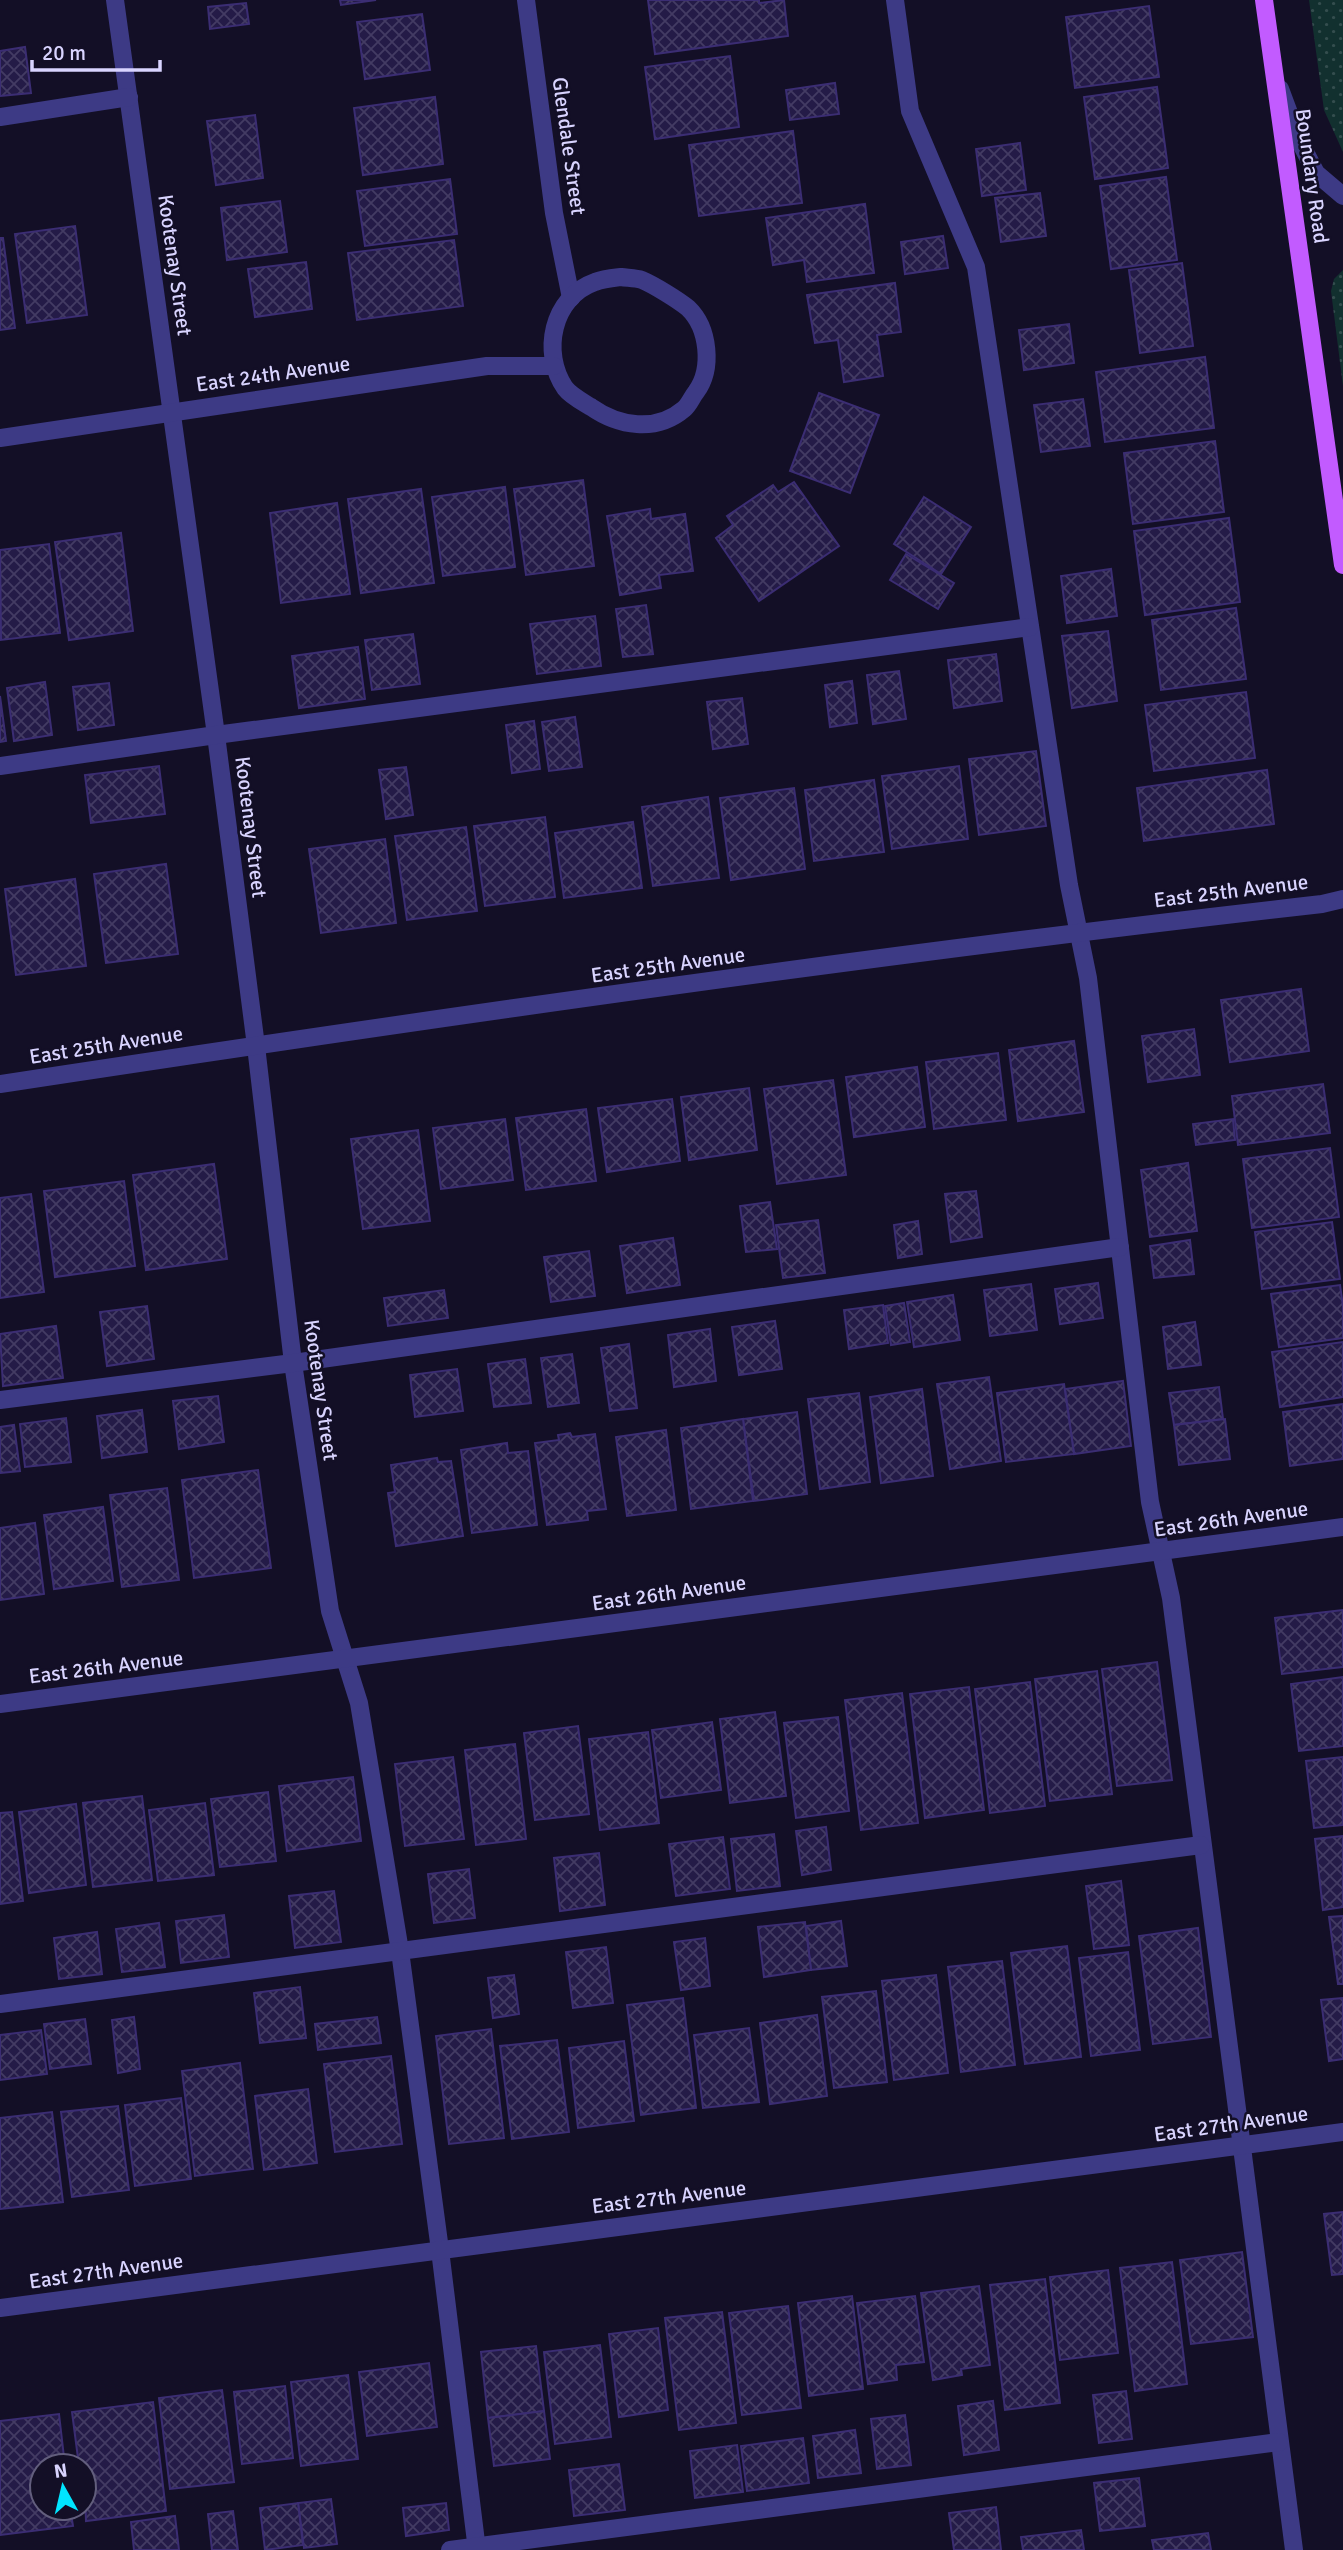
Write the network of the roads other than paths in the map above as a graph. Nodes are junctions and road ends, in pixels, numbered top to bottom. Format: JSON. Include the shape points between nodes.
{"nodes":[{"id":1,"x":115,"y":0,"type":"edge"},
{"id":2,"x":526,"y":0,"type":"edge"},
{"id":3,"x":895,"y":0,"type":"edge"},
{"id":4,"x":1265,"y":0,"type":"edge"},
{"id":5,"x":1275,"y":73,"type":"junction"},
{"id":6,"x":129,"y":97,"type":"junction"},
{"id":7,"x":0,"y":117,"type":"edge"},
{"id":8,"x":1343,"y":196,"type":"edge"},
{"id":9,"x":571,"y":298,"type":"junction"},
{"id":10,"x":554,"y":366,"type":"junction"},
{"id":11,"x":172,"y":412,"type":"junction"},
{"id":12,"x":0,"y":438,"type":"edge"},
{"id":13,"x":1343,"y":565,"type":"edge"},
{"id":14,"x":1030,"y":627,"type":"junction"},
{"id":15,"x":216,"y":734,"type":"junction"},
{"id":16,"x":0,"y":766,"type":"edge"},
{"id":17,"x":1343,"y":899,"type":"edge"},
{"id":18,"x":1079,"y":931,"type":"junction"},
{"id":19,"x":256,"y":1046,"type":"junction"},
{"id":20,"x":0,"y":1084,"type":"edge"},
{"id":21,"x":1120,"y":1247,"type":"junction"},
{"id":22,"x":293,"y":1363,"type":"junction"},
{"id":23,"x":0,"y":1400,"type":"edge"},
{"id":24,"x":1343,"y":1527,"type":"edge"},
{"id":25,"x":1161,"y":1551,"type":"junction"},
{"id":26,"x":345,"y":1659,"type":"junction"},
{"id":27,"x":0,"y":1704,"type":"edge"},
{"id":28,"x":1202,"y":1845,"type":"junction"},
{"id":29,"x":400,"y":1951,"type":"junction"},
{"id":30,"x":0,"y":2004,"type":"edge"},
{"id":31,"x":1343,"y":2132,"type":"edge"},
{"id":32,"x":1243,"y":2146,"type":"junction"},
{"id":33,"x":440,"y":2250,"type":"junction"},
{"id":34,"x":0,"y":2308,"type":"edge"},
{"id":35,"x":1279,"y":2442,"type":"junction"},
{"id":36,"x":477,"y":2548,"type":"edge"},
{"id":37,"x":450,"y":2550,"type":"edge"},
{"id":38,"x":1294,"y":2550,"type":"edge"}],
"edges":[{"from":1,"to":6,"type":"street","name":"Kootenay Street"},
{"from":2,"to":9,"type":"street","name":"Glendale Street","via":[[554,213]]},
{"from":3,"to":14,"type":"street","via":[[910,111],[976,267]]},
{"from":4,"to":5,"type":"main road","name":"Boundary Road"},
{"from":5,"to":8,"type":"street","via":[[1298,140],[1316,173]]},
{"from":5,"to":13,"type":"main road","name":"Boundary Road"},
{"from":6,"to":7,"type":"street"},
{"from":6,"to":11,"type":"street","name":"Kootenay Street"},
{"from":9,"to":10,"type":"street","via":[[557,318],[551,341]]},
{"from":9,"to":10,"type":"street","via":[[594,282],[621,277],[642,280],[688,309],[703,332],[707,360],[700,386],[684,409],[660,422],[632,425],[606,418],[566,391]]},
{"from":10,"to":11,"type":"street","name":"East 24th Avenue","via":[[487,366]]},
{"from":11,"to":12,"type":"street","name":"East 24th Avenue"},
{"from":11,"to":15,"type":"street","name":"Kootenay Street"},
{"from":14,"to":15,"type":"street"},
{"from":14,"to":18,"type":"street"},
{"from":15,"to":16,"type":"street"},
{"from":15,"to":19,"type":"street","name":"Kootenay Street"},
{"from":17,"to":18,"type":"street","name":"East 25th Avenue"},
{"from":18,"to":19,"type":"street","name":"East 25th Avenue"},
{"from":18,"to":21,"type":"street"},
{"from":19,"to":20,"type":"street","name":"East 25th Avenue"},
{"from":19,"to":22,"type":"street","name":"Kootenay Street"},
{"from":21,"to":22,"type":"street"},
{"from":21,"to":25,"type":"street","via":[[1150,1502]]},
{"from":22,"to":23,"type":"street"},
{"from":22,"to":26,"type":"street","name":"Kootenay Street","via":[[330,1611]]},
{"from":24,"to":25,"type":"street","name":"East 26th Avenue"},
{"from":25,"to":26,"type":"street","name":"East 26th Avenue"},
{"from":25,"to":28,"type":"street"},
{"from":26,"to":27,"type":"street","name":"East 26th Avenue"},
{"from":26,"to":29,"type":"street","name":"Kootenay Street","via":[[359,1703]]},
{"from":28,"to":29,"type":"street"},
{"from":28,"to":32,"type":"street"},
{"from":29,"to":30,"type":"street"},
{"from":29,"to":33,"type":"street","name":"Kootenay Street"},
{"from":31,"to":32,"type":"street","name":"East 27th Avenue"},
{"from":32,"to":33,"type":"street","name":"East 27th Avenue"},
{"from":32,"to":35,"type":"street"},
{"from":33,"to":34,"type":"street","name":"East 27th Avenue"},
{"from":33,"to":36,"type":"street","name":"Kootenay Street"},
{"from":35,"to":36,"type":"street"},
{"from":35,"to":38,"type":"street"},
{"from":36,"to":37,"type":"street"}]}
